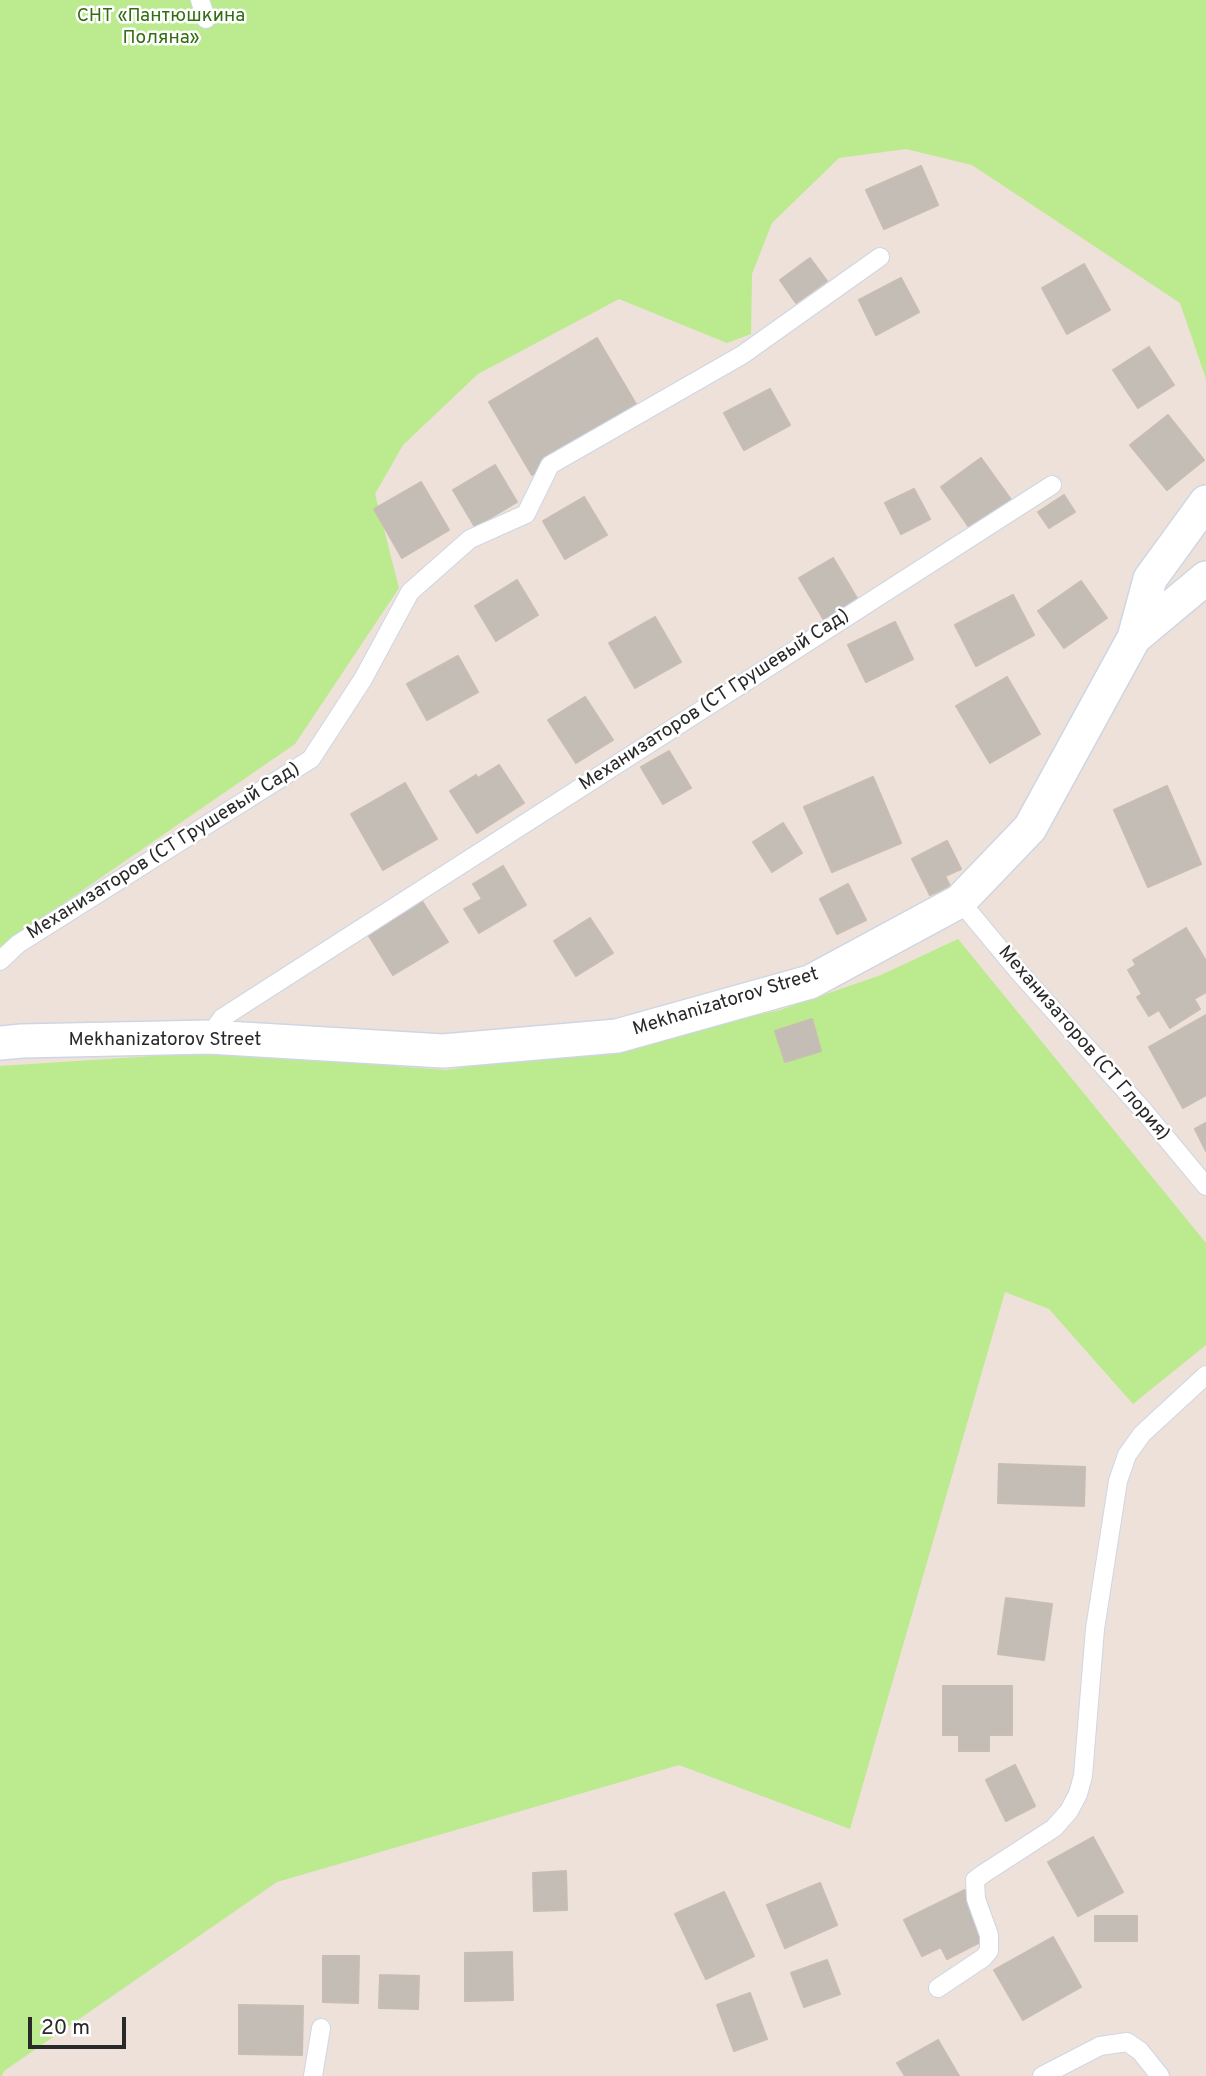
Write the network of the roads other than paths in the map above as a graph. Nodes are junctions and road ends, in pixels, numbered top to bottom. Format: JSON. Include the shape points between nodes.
{"nodes":[{"id":1,"x":200,"y":0,"type":"edge"},
{"id":2,"x":206,"y":19,"type":"dead end"},
{"id":3,"x":880,"y":257,"type":"dead end"},
{"id":4,"x":1052,"y":485,"type":"dead end"},
{"id":5,"x":1206,"y":502,"type":"edge"},
{"id":6,"x":1206,"y":578,"type":"edge"},
{"id":7,"x":1134,"y":638,"type":"junction"},
{"id":8,"x":960,"y":901,"type":"junction"},
{"id":9,"x":0,"y":961,"type":"edge"},
{"id":10,"x":209,"y":1037,"type":"junction"},
{"id":11,"x":0,"y":1043,"type":"edge"},
{"id":12,"x":1206,"y":1186,"type":"edge"},
{"id":13,"x":1206,"y":1375,"type":"edge"},
{"id":14,"x":938,"y":1988,"type":"dead end"},
{"id":15,"x":321,"y":2028,"type":"dead end"},
{"id":16,"x":313,"y":2076,"type":"edge"},
{"id":17,"x":1042,"y":2076,"type":"edge"},
{"id":18,"x":1160,"y":2076,"type":"edge"}],
"edges":[{"from":1,"to":2,"type":"lane"},
{"from":3,"to":9,"type":"lane","name":"Механизаторов (СТ Грушевый Сад)","via":[[741,355],[550,465],[526,514],[470,539],[410,592],[312,759],[18,944]]},
{"from":4,"to":10,"type":"lane","name":"Механизаторов (СТ Грушевый Сад)","via":[[222,1018]]},
{"from":5,"to":7,"type":"street","name":"Mekhanizatorov Street","via":[[1150,579]]},
{"from":6,"to":7,"type":"street"},
{"from":7,"to":8,"type":"street","name":"Mekhanizatorov Street","via":[[1030,828]]},
{"from":8,"to":10,"type":"street","name":"Mekhanizatorov Street","via":[[810,982],[617,1036],[443,1051]]},
{"from":8,"to":12,"type":"lane","name":"Механизаторов (СТ Глория)"},
{"from":10,"to":11,"type":"street","name":"Mekhanizatorov Street"},
{"from":13,"to":14,"type":"lane","via":[[1142,1434],[1127,1455],[1118,1480],[1095,1629],[1083,1776],[1077,1794],[1054,1828],[975,1880],[989,1951]]},
{"from":15,"to":16,"type":"lane"},
{"from":17,"to":18,"type":"lane","via":[[1100,2046],[1127,2042],[1140,2050]]}]}
